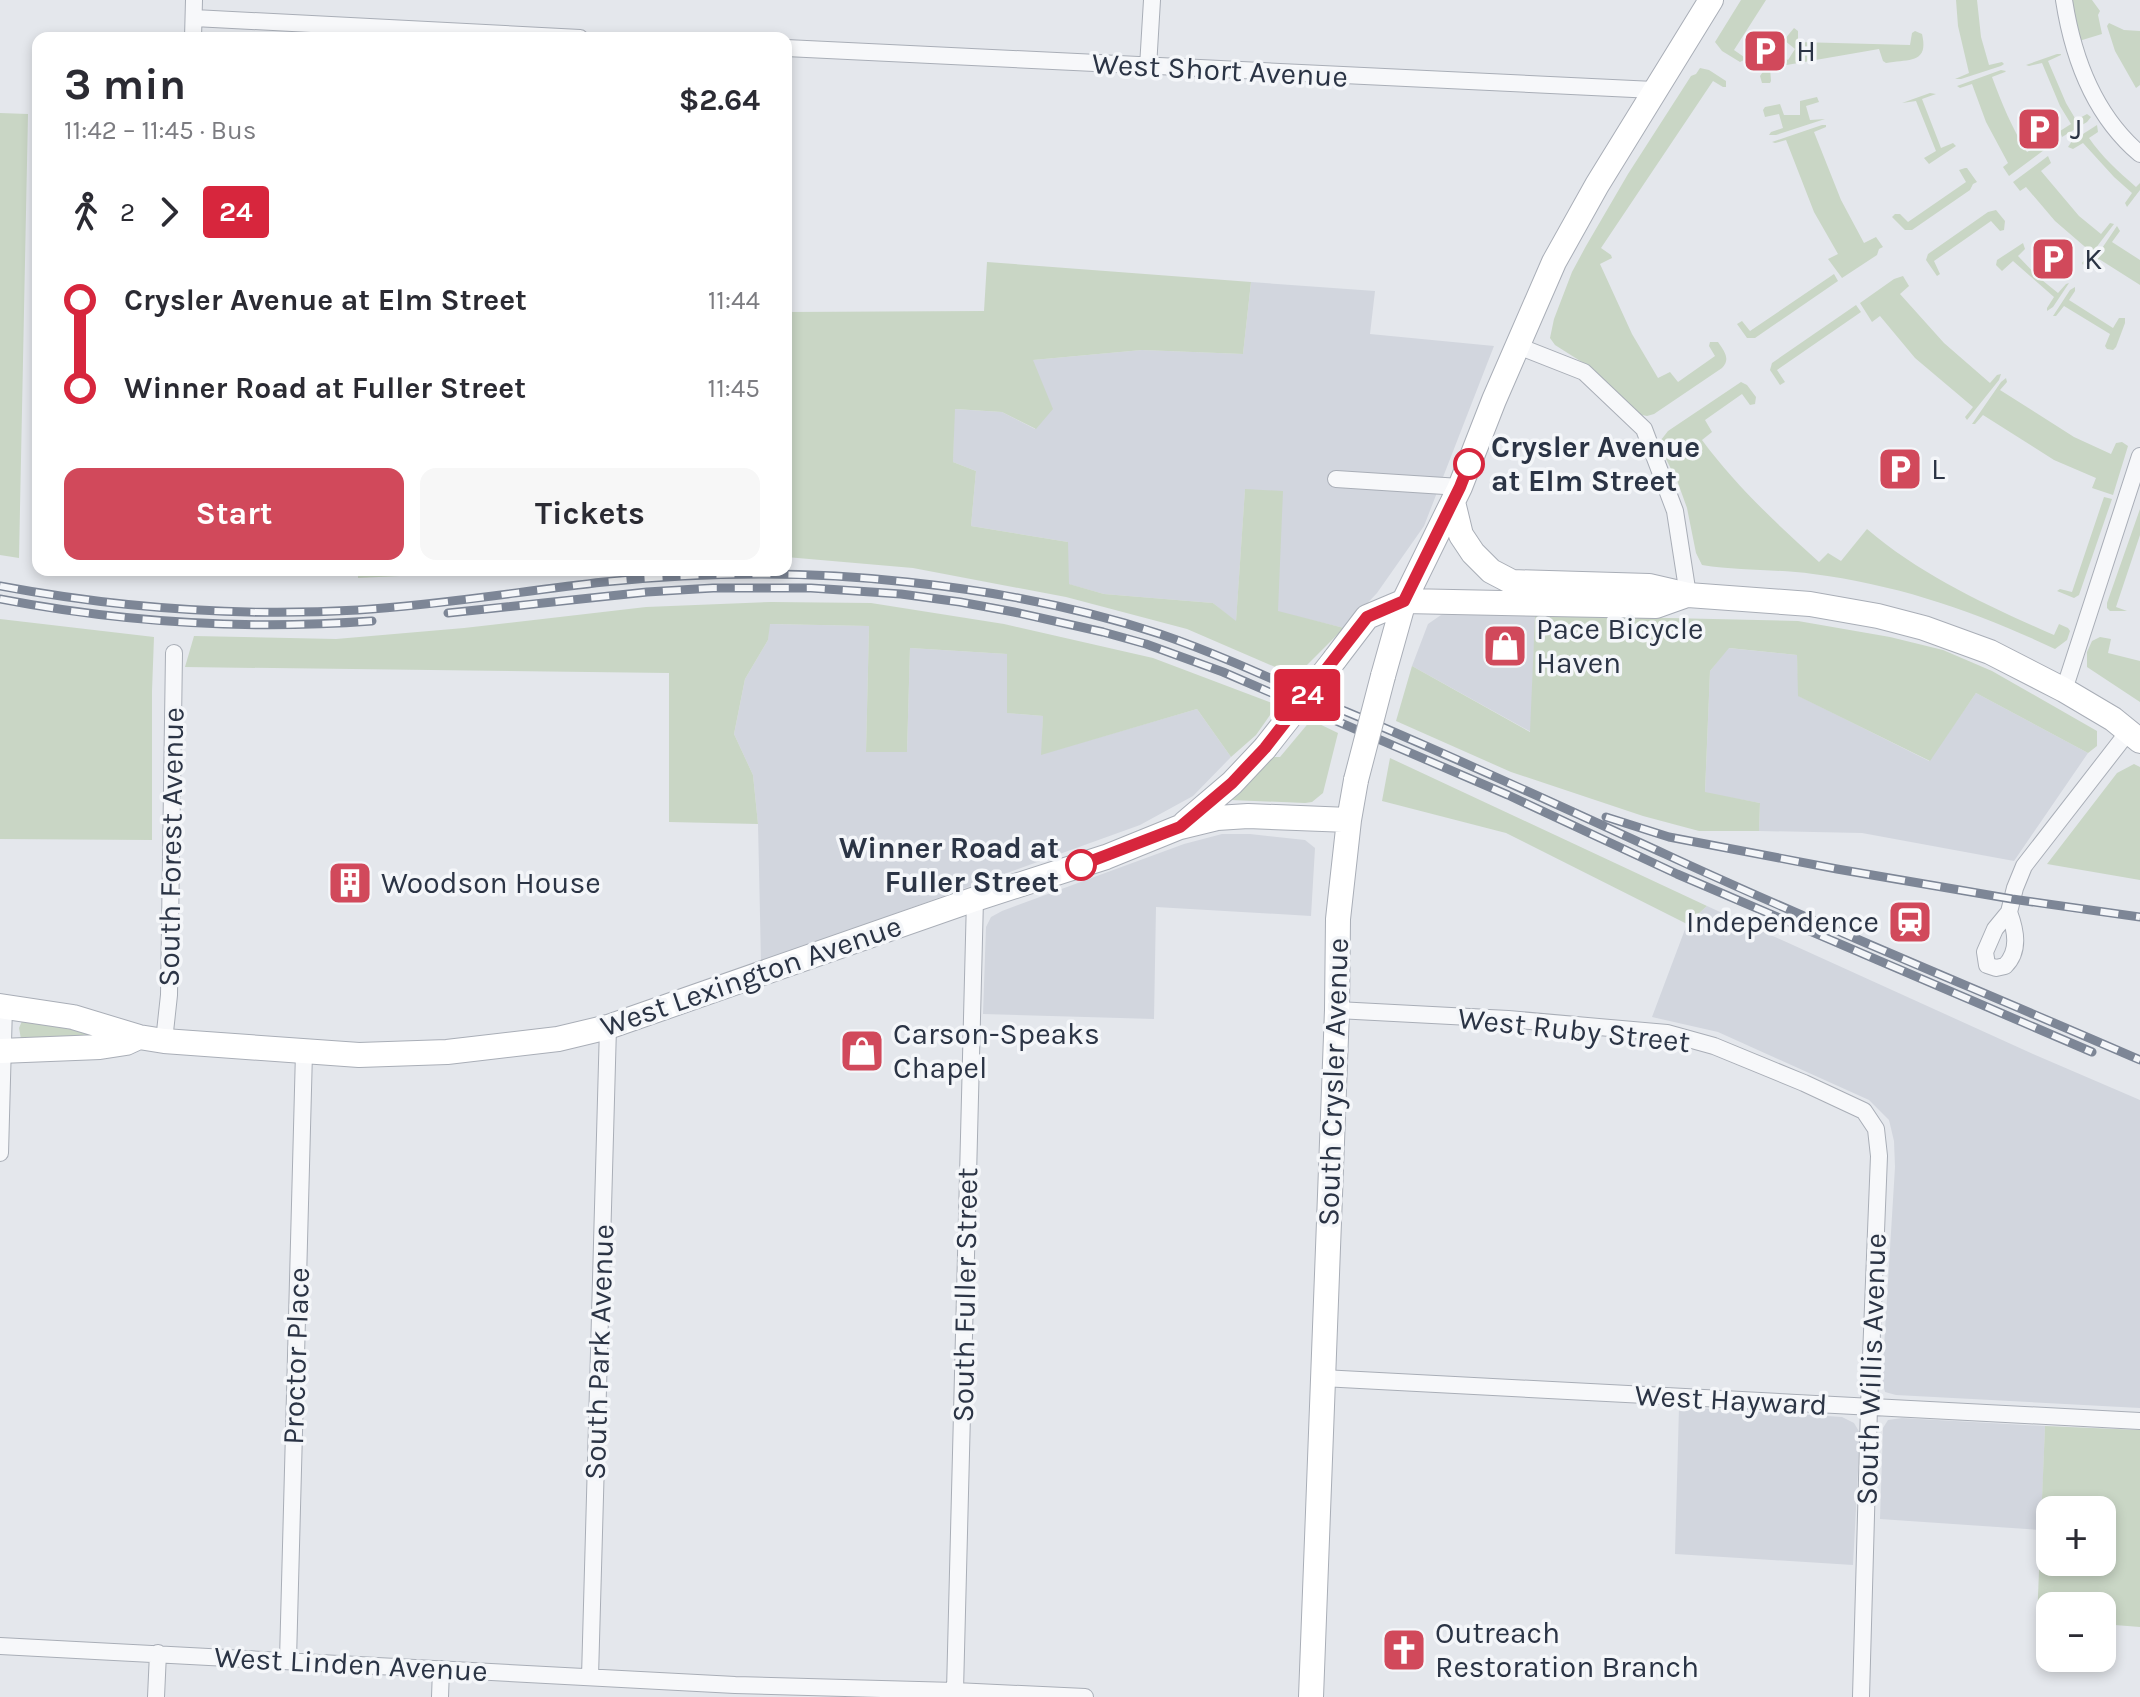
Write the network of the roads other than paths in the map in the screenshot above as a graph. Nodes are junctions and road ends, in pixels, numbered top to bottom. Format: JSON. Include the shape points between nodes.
{"nodes":[{"id":1,"x":194,"y":0,"type":"edge"},
{"id":2,"x":1152,"y":0,"type":"edge"},
{"id":3,"x":1711,"y":0,"type":"edge"},
{"id":4,"x":2064,"y":0,"type":"edge"},
{"id":5,"x":194,"y":18,"type":"junction"},
{"id":6,"x":193,"y":32,"type":"edge"},
{"id":7,"x":464,"y":32,"type":"edge"},
{"id":8,"x":792,"y":48,"type":"edge"},
{"id":9,"x":1148,"y":67,"type":"junction"},
{"id":10,"x":1654,"y":90,"type":"junction"},
{"id":11,"x":2140,"y":154,"type":"edge"},
{"id":12,"x":1518,"y":346,"type":"junction"},
{"id":13,"x":2140,"y":456,"type":"edge"},
{"id":14,"x":1336,"y":479,"type":"dead end"},
{"id":15,"x":1456,"y":495,"type":"junction"},
{"id":16,"x":1512,"y":582,"type":"junction"},
{"id":17,"x":1688,"y":595,"type":"junction"},
{"id":18,"x":1404,"y":601,"type":"junction"},
{"id":19,"x":174,"y":653,"type":"dead end"},
{"id":20,"x":2064,"y":690,"type":"junction"},
{"id":21,"x":2134,"y":736,"type":"edge"},
{"id":22,"x":1349,"y":820,"type":"junction"},
{"id":23,"x":1180,"y":827,"type":"junction"},
{"id":24,"x":975,"y":899,"type":"junction"},
{"id":25,"x":2009,"y":912,"type":"dead end"},
{"id":26,"x":2,"y":1006,"type":"edge"},
{"id":27,"x":1337,"y":1010,"type":"junction"},
{"id":28,"x":608,"y":1027,"type":"junction"},
{"id":29,"x":152,"y":1039,"type":"junction"},
{"id":30,"x":1,"y":1051,"type":"edge"},
{"id":31,"x":304,"y":1052,"type":"junction"},
{"id":32,"x":1804,"y":1083,"type":"joint"},
{"id":33,"x":0,"y":1153,"type":"edge"},
{"id":34,"x":1322,"y":1378,"type":"junction"},
{"id":35,"x":1869,"y":1407,"type":"junction"},
{"id":36,"x":2140,"y":1421,"type":"edge"},
{"id":37,"x":0,"y":1646,"type":"edge"},
{"id":38,"x":158,"y":1653,"type":"junction"},
{"id":39,"x":288,"y":1660,"type":"junction"},
{"id":40,"x":441,"y":1669,"type":"junction"},
{"id":41,"x":590,"y":1677,"type":"junction"},
{"id":42,"x":734,"y":1691,"type":"edge"},
{"id":43,"x":955,"y":1691,"type":"junction"},
{"id":44,"x":156,"y":1697,"type":"edge"},
{"id":45,"x":440,"y":1697,"type":"edge"},
{"id":46,"x":1085,"y":1697,"type":"edge"},
{"id":47,"x":1311,"y":1697,"type":"edge"},
{"id":48,"x":1861,"y":1697,"type":"edge"}],
"edges":[{"from":1,"to":5,"type":"street"},
{"from":2,"to":9,"type":"street"},
{"from":3,"to":10,"type":"street"},
{"from":4,"to":11,"type":"street","via":[[2090,89],[2107,118]]},
{"from":5,"to":6,"type":"street"},
{"from":5,"to":7,"type":"street"},
{"from":8,"to":9,"type":"street","name":"West Short Avenue"},
{"from":9,"to":10,"type":"street","name":"West Short Avenue"},
{"from":10,"to":12,"type":"street","via":[[1554,262]]},
{"from":12,"to":15,"type":"street"},
{"from":12,"to":17,"type":"street","via":[[1584,372],[1644,429],[1675,511]]},
{"from":13,"to":20,"type":"street"},
{"from":14,"to":15,"type":"street"},
{"from":15,"to":16,"type":"street","via":[[1461,535],[1491,571]]},
{"from":15,"to":18,"type":"street","name":"South Crysler Avenue"},
{"from":16,"to":17,"type":"street","via":[[1649,586]]},
{"from":16,"to":18,"type":"street","via":[[1497,589],[1442,588]]},
{"from":17,"to":18,"type":"street","via":[[1656,606]]},
{"from":17,"to":20,"type":"street","via":[[1810,604],[1878,616],[1990,652]]},
{"from":18,"to":22,"type":"street","name":"South Crysler Avenue","bridge":true},
{"from":18,"to":23,"type":"street","bridge":true,"via":[[1367,617],[1265,748]]},
{"from":19,"to":29,"type":"street","name":"South Forest Avenue","via":[[169,995]]},
{"from":20,"to":21,"type":"street"},
{"from":21,"to":25,"type":"street","via":[[2024,866]]},
{"from":22,"to":23,"type":"street","name":"West Lexington Avenue","via":[[1248,816]]},
{"from":22,"to":27,"type":"street","name":"South Crysler Avenue","via":[[1338,919]]},
{"from":23,"to":24,"type":"street","name":"West Lexington Avenue"},
{"from":24,"to":28,"type":"street","name":"West Lexington Avenue"},
{"from":24,"to":43,"type":"street","name":"South Fuller Street"},
{"from":26,"to":29,"type":"street","via":[[73,1017]]},
{"from":26,"to":30,"type":"street"},
{"from":27,"to":32,"type":"street","name":"West Ruby Street","via":[[1667,1033]]},
{"from":27,"to":34,"type":"street","name":"South Crysler Avenue"},
{"from":28,"to":31,"type":"street","name":"West Lexington Avenue","via":[[558,1039],[447,1052]]},
{"from":28,"to":41,"type":"street","name":"South Park Avenue"},
{"from":29,"to":30,"type":"street"},
{"from":29,"to":31,"type":"street","name":"West Lexington Avenue"},
{"from":30,"to":33,"type":"street"},
{"from":31,"to":39,"type":"street","name":"Proctor Place"},
{"from":32,"to":35,"type":"street","name":"South Willis Avenue","via":[[1864,1111],[1876,1129]]},
{"from":34,"to":35,"type":"street","name":"West Hayward"},
{"from":34,"to":47,"type":"street","name":"South Crysler Avenue"},
{"from":35,"to":36,"type":"street","name":"West Hayward"},
{"from":35,"to":48,"type":"street","name":"South Willis Avenue"},
{"from":37,"to":38,"type":"street","name":"West Linden Avenue"},
{"from":38,"to":39,"type":"street","name":"West Linden Avenue"},
{"from":38,"to":44,"type":"street"},
{"from":39,"to":40,"type":"street","name":"West Linden Avenue"},
{"from":40,"to":41,"type":"street","name":"West Linden Avenue"},
{"from":40,"to":45,"type":"street"},
{"from":41,"to":42,"type":"street","name":"West Linden Avenue"},
{"from":42,"to":43,"type":"street","name":"West Linden Avenue"},
{"from":43,"to":46,"type":"street","name":"West Linden Avenue"}]}
